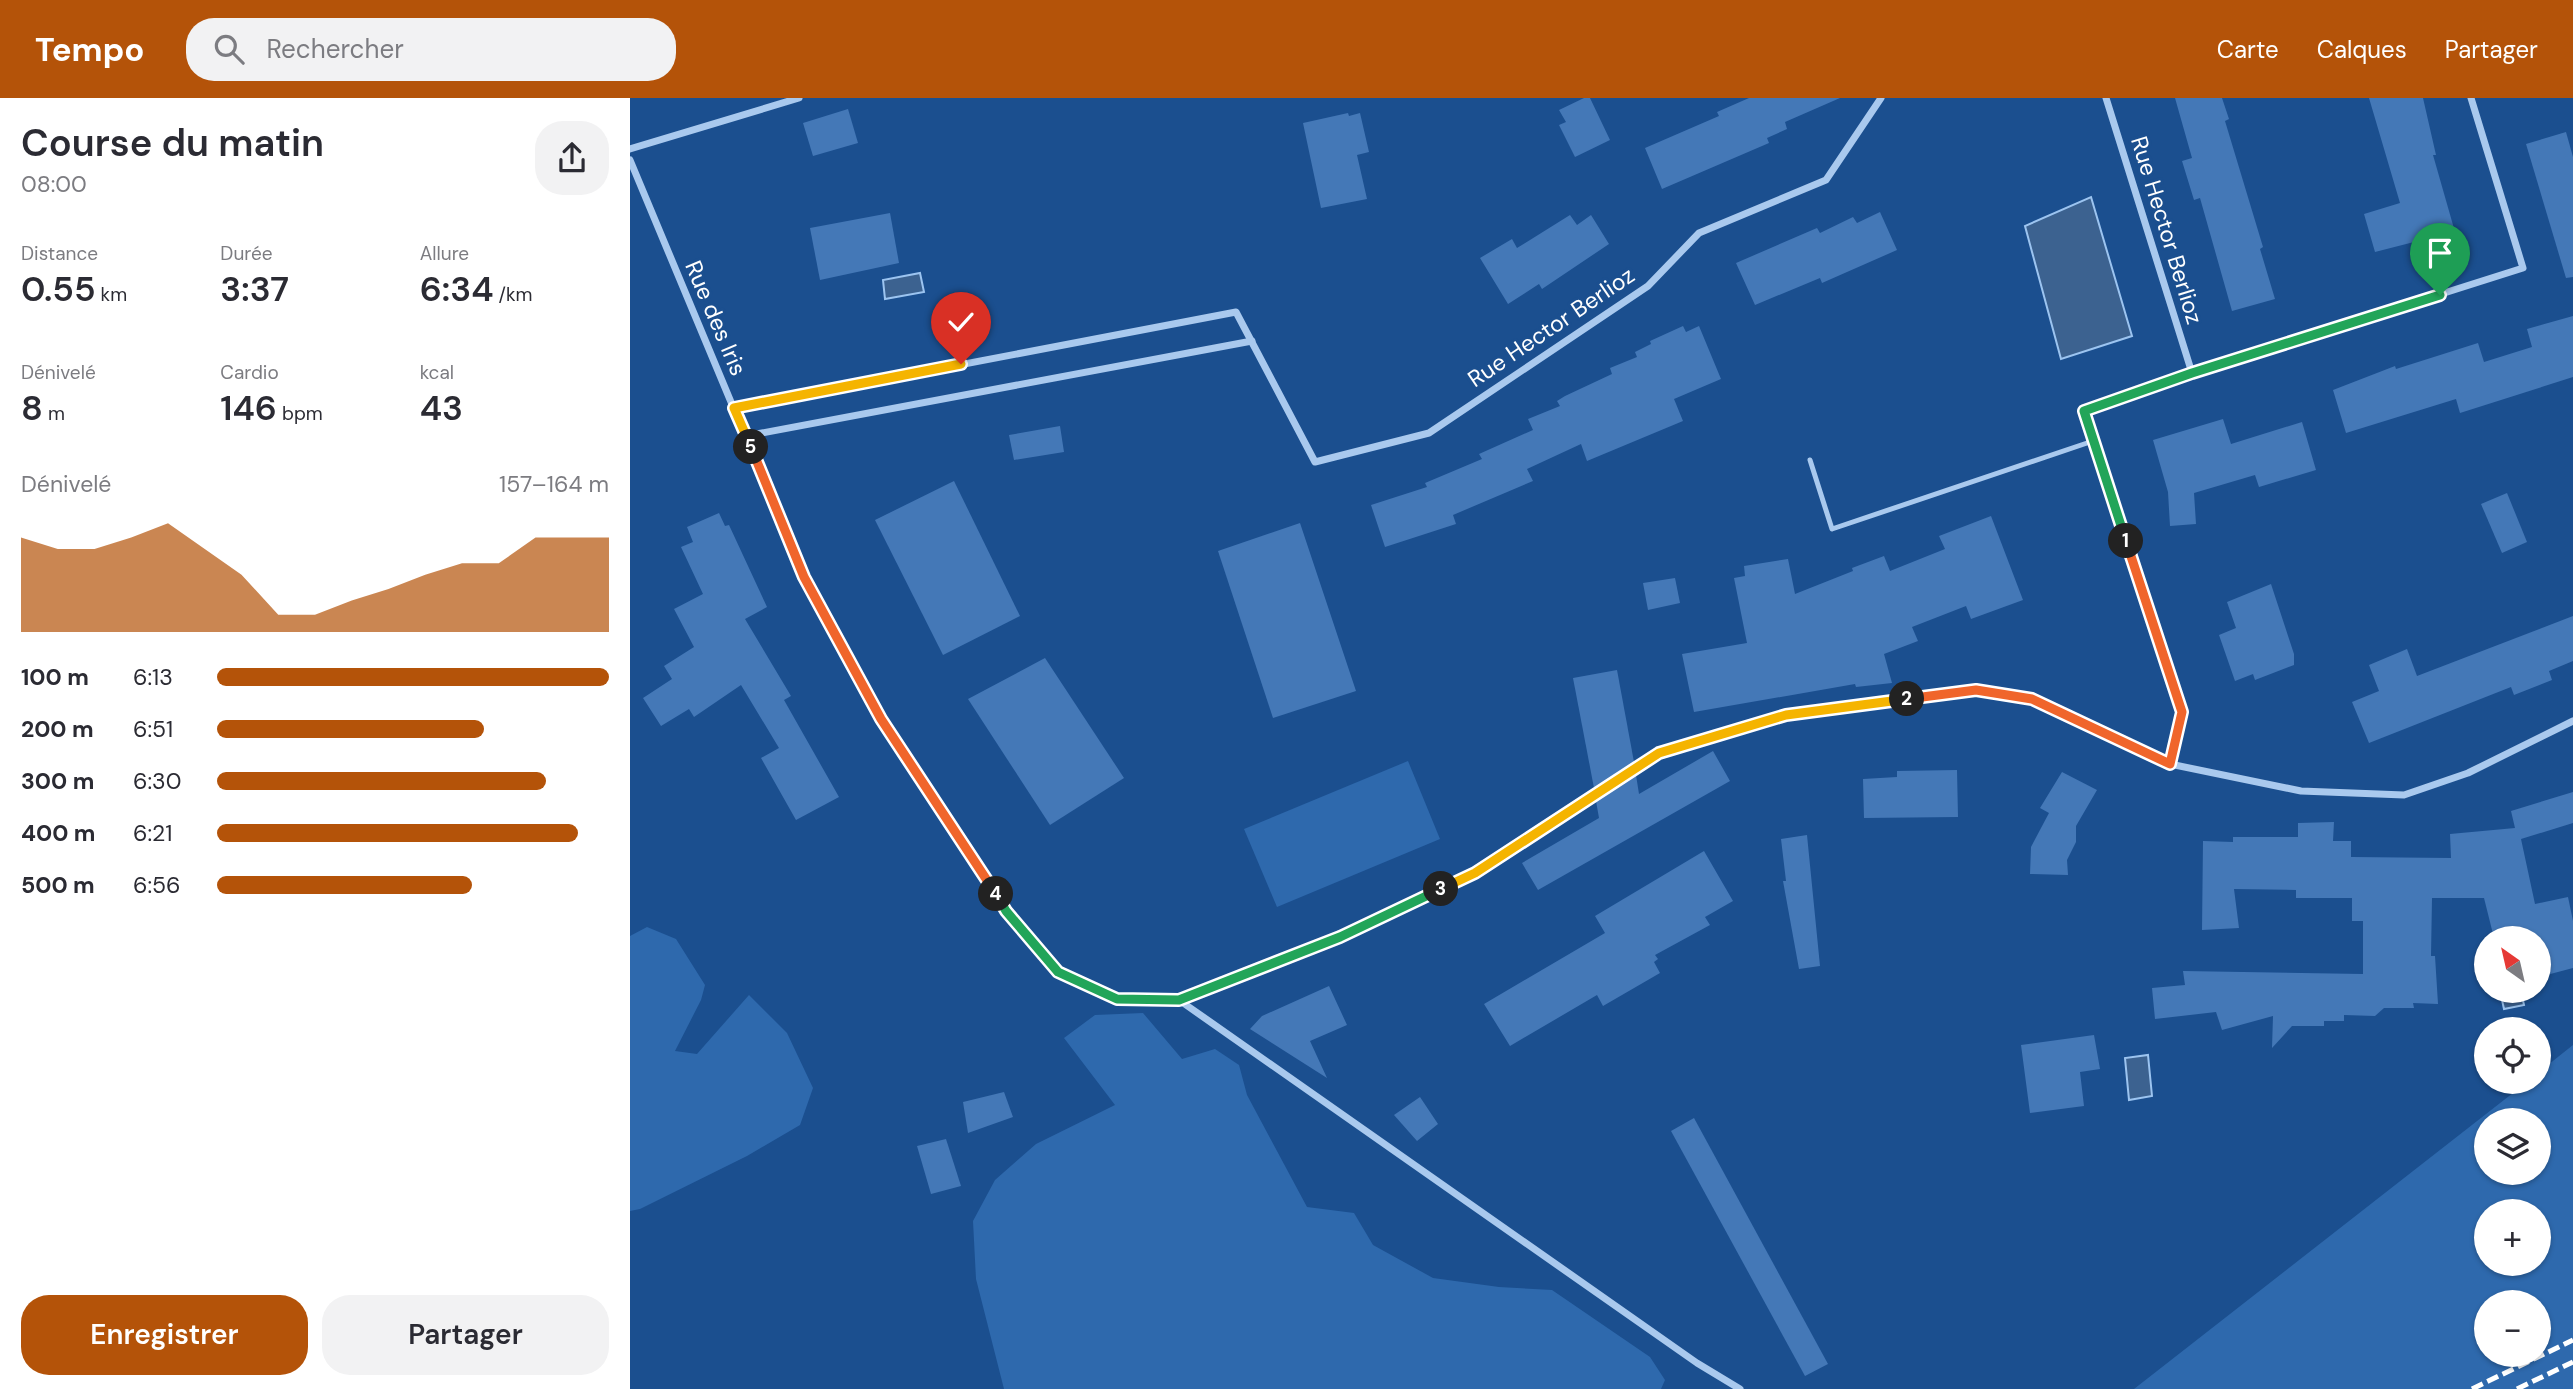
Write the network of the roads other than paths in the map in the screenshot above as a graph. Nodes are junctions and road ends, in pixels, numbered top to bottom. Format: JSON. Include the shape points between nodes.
{"nodes":[{"id":1,"x":799,"y":98,"type":"edge"},
{"id":2,"x":1881,"y":98,"type":"edge"},
{"id":3,"x":2106,"y":98,"type":"edge"},
{"id":4,"x":2472,"y":98,"type":"edge"},
{"id":5,"x":630,"y":149,"type":"edge"},
{"id":6,"x":630,"y":160,"type":"edge"},
{"id":7,"x":1252,"y":341,"type":"junction"},
{"id":8,"x":2192,"y":373,"type":"junction"},
{"id":9,"x":734,"y":408,"type":"junction"},
{"id":10,"x":746,"y":436,"type":"junction"},
{"id":11,"x":2093,"y":441,"type":"junction"},
{"id":12,"x":1810,"y":460,"type":"dead end"},
{"id":13,"x":2573,"y":721,"type":"edge"},
{"id":14,"x":2170,"y":764,"type":"junction"},
{"id":15,"x":1179,"y":1000,"type":"junction"},
{"id":16,"x":1740,"y":1389,"type":"edge"}],
"edges":[{"from":1,"to":5,"type":"street"},
{"from":2,"to":7,"type":"street","name":"Rue Hector Berlioz","via":[[1826,180],[1699,233],[1648,286],[1429,433],[1315,462]]},
{"from":3,"to":8,"type":"street","name":"Rue Hector Berlioz"},
{"from":4,"to":8,"type":"street","via":[[2523,268]]},
{"from":6,"to":9,"type":"street","name":"Rue des Iris"},
{"from":7,"to":9,"type":"street","name":"Rue Hector Berlioz","via":[[1236,312]]},
{"from":7,"to":10,"type":"street"},
{"from":8,"to":11,"type":"street","via":[[2084,411]]},
{"from":9,"to":10,"type":"street","name":"Rue des Iris"},
{"from":10,"to":15,"type":"street","name":"Rue des Iris","via":[[804,577],[881,719],[1006,911],[1058,972],[1117,999]]},
{"from":11,"to":12,"type":"lane","via":[[1832,529]]},
{"from":11,"to":14,"type":"street","via":[[2182,712]]},
{"from":13,"to":14,"type":"street","via":[[2468,773],[2404,795],[2301,791]]},
{"from":14,"to":15,"type":"street","via":[[2032,699],[1976,690],[1786,715],[1659,753],[1475,873],[1340,937]]},
{"from":15,"to":16,"type":"street"}]}
